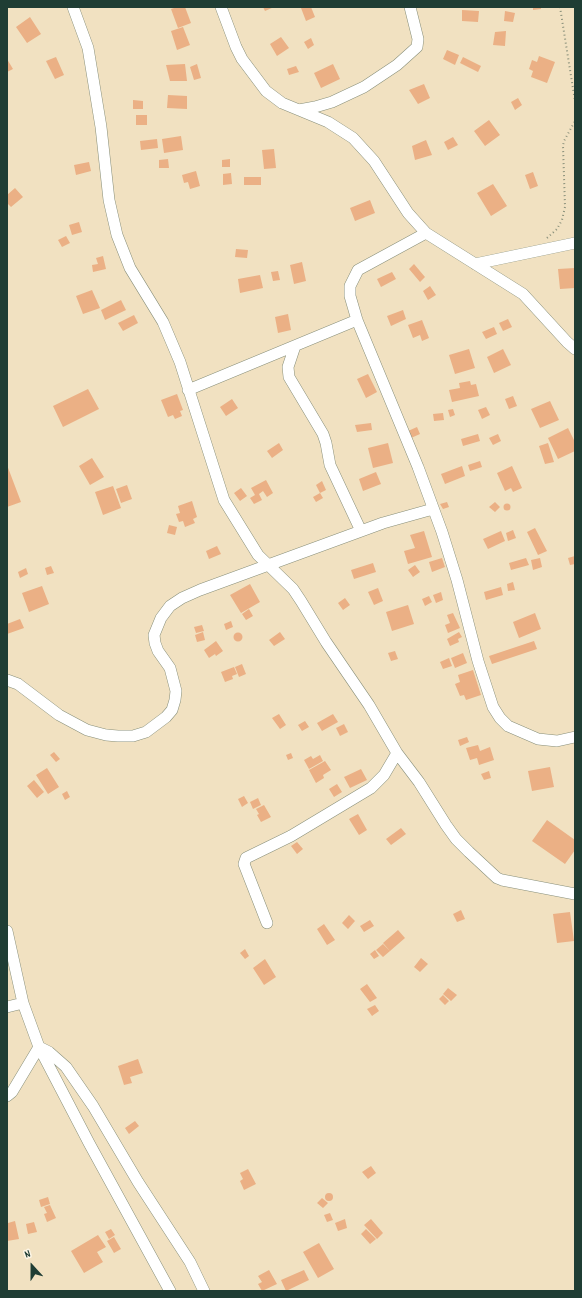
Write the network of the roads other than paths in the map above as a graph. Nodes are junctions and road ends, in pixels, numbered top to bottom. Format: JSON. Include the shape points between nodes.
{"nodes":[{"id":1,"x":73,"y":7,"type":"edge"},
{"id":2,"x":221,"y":7,"type":"edge"},
{"id":3,"x":410,"y":7,"type":"edge"},
{"id":4,"x":299,"y":110,"type":"junction"},
{"id":5,"x":426,"y":233,"type":"junction"},
{"id":6,"x":575,"y":243,"type":"edge"},
{"id":7,"x":474,"y":264,"type":"junction"},
{"id":8,"x":357,"y":320,"type":"junction"},
{"id":9,"x":295,"y":346,"type":"junction"},
{"id":10,"x":575,"y":349,"type":"edge"},
{"id":11,"x":188,"y":390,"type":"junction"},
{"id":12,"x":433,"y":509,"type":"junction"},
{"id":13,"x":361,"y":531,"type":"junction"},
{"id":14,"x":268,"y":565,"type":"junction"},
{"id":15,"x":7,"y":680,"type":"edge"},
{"id":16,"x":575,"y":736,"type":"edge"},
{"id":17,"x":397,"y":752,"type":"junction"},
{"id":18,"x":575,"y":894,"type":"edge"},
{"id":19,"x":267,"y":923,"type":"dead end"},
{"id":20,"x":7,"y":931,"type":"edge"},
{"id":21,"x":23,"y":1003,"type":"junction"},
{"id":22,"x":7,"y":1007,"type":"edge"},
{"id":23,"x":39,"y":1047,"type":"junction"},
{"id":24,"x":7,"y":1096,"type":"edge"},
{"id":25,"x":170,"y":1291,"type":"edge"},
{"id":26,"x":204,"y":1291,"type":"edge"}],
"edges":[{"from":1,"to":11,"type":"street","via":[[88,48],[101,127],[109,200],[117,235],[130,268],[163,322],[180,362]]},
{"from":2,"to":4,"type":"street","via":[[236,47],[250,70],[266,91]]},
{"from":3,"to":4,"type":"street","via":[[418,39],[416,47],[397,65],[364,87],[332,102]]},
{"from":4,"to":5,"type":"street","via":[[328,122],[353,138],[374,161],[408,212]]},
{"from":5,"to":7,"type":"street"},
{"from":5,"to":8,"type":"street","via":[[358,270],[350,286],[350,296]]},
{"from":6,"to":7,"type":"street"},
{"from":7,"to":10,"type":"street","via":[[523,294]]},
{"from":8,"to":9,"type":"street"},
{"from":8,"to":12,"type":"street"},
{"from":9,"to":11,"type":"street"},
{"from":9,"to":13,"type":"street","via":[[288,367],[289,377],[323,434],[330,466]]},
{"from":11,"to":14,"type":"street","via":[[224,500],[250,544]]},
{"from":12,"to":13,"type":"street"},
{"from":12,"to":16,"type":"street","via":[[457,580],[493,708],[508,726],[538,739],[557,741]]},
{"from":13,"to":14,"type":"street"},
{"from":14,"to":15,"type":"street","via":[[182,598],[170,606],[161,618],[154,635],[155,643],[170,668],[176,700],[166,717],[146,732],[133,736],[118,736],[87,730],[60,715],[18,684]]},
{"from":14,"to":17,"type":"street","via":[[301,601]]},
{"from":17,"to":18,"type":"street","via":[[456,839],[497,878]]},
{"from":17,"to":19,"type":"street","via":[[384,776],[371,788],[291,836],[246,858],[244,864]]},
{"from":20,"to":21,"type":"street"},
{"from":21,"to":22,"type":"street"},
{"from":21,"to":23,"type":"street"},
{"from":23,"to":24,"type":"street"},
{"from":23,"to":25,"type":"street"},
{"from":23,"to":26,"type":"street","via":[[66,1067],[78,1083],[190,1262]]}]}
